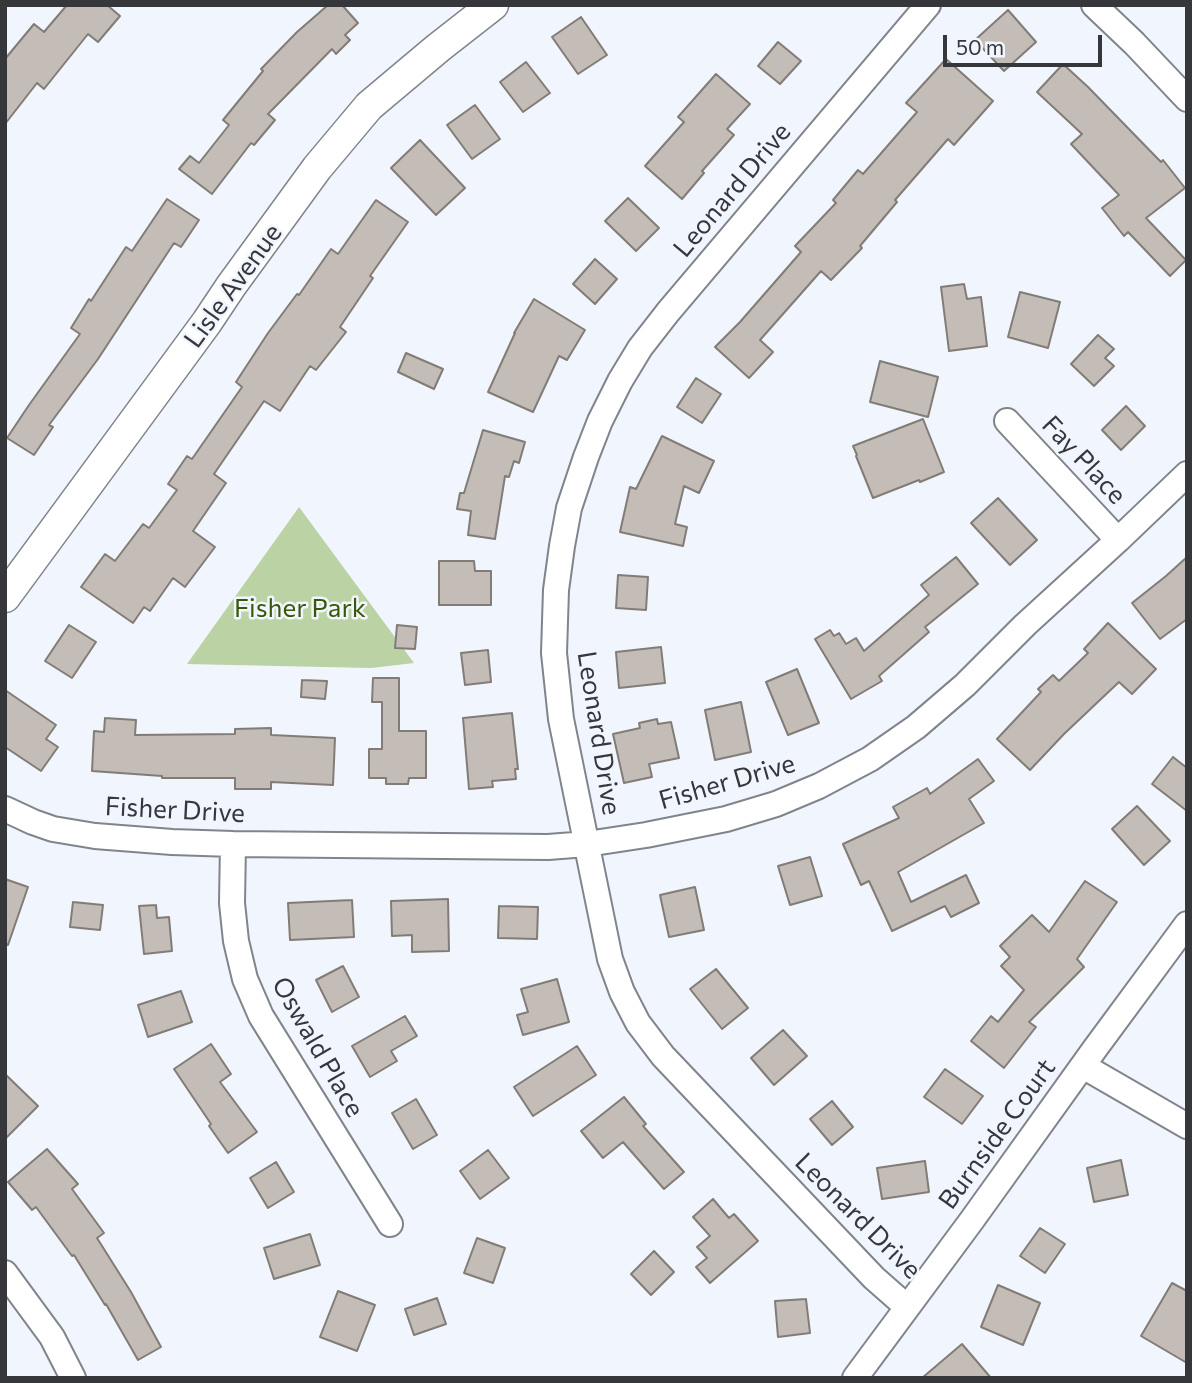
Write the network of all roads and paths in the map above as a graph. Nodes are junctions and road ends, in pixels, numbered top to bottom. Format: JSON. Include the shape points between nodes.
{"nodes":[{"id":1,"x":494,"y":5,"type":"edge"},
{"id":2,"x":928,"y":5,"type":"edge"},
{"id":3,"x":1094,"y":5,"type":"edge"},
{"id":4,"x":1187,"y":99,"type":"edge"},
{"id":5,"x":1007,"y":421,"type":"dead end"},
{"id":6,"x":1187,"y":474,"type":"edge"},
{"id":7,"x":1118,"y":540,"type":"junction"},
{"id":8,"x":5,"y":597,"type":"edge"},
{"id":9,"x":5,"y":809,"type":"edge"},
{"id":10,"x":233,"y":844,"type":"junction"},
{"id":11,"x":587,"y":844,"type":"junction"},
{"id":12,"x":1187,"y":924,"type":"edge"},
{"id":13,"x":1083,"y":1066,"type":"junction"},
{"id":14,"x":1187,"y":1126,"type":"edge"},
{"id":15,"x":390,"y":1224,"type":"dead end"},
{"id":16,"x":5,"y":1273,"type":"edge"},
{"id":17,"x":907,"y":1307,"type":"junction"},
{"id":18,"x":73,"y":1378,"type":"edge"},
{"id":19,"x":855,"y":1378,"type":"edge"}],
"edges":[{"from":1,"to":8,"type":"street","name":"Lisle Avenue","via":[[369,106],[317,168]]},
{"from":2,"to":11,"type":"street","name":"Leonard Drive","via":[[668,312],[640,348],[600,421],[569,508],[556,590],[554,653],[561,719]]},
{"from":3,"to":4,"type":"street"},
{"from":5,"to":7,"type":"street","name":"Fay Place"},
{"from":6,"to":7,"type":"street","name":"Fisher Drive"},
{"from":7,"to":11,"type":"street","name":"Fisher Drive","via":[[965,685],[870,759],[820,786],[763,808]]},
{"from":9,"to":10,"type":"street","name":"Fisher Drive","via":[[53,829],[95,836]]},
{"from":10,"to":11,"type":"street","name":"Fisher Drive"},
{"from":10,"to":15,"type":"street","name":"Oswald Place","via":[[232,903],[245,979],[261,1016]]},
{"from":11,"to":17,"type":"street","name":"Leonard Drive","via":[[610,959],[638,1023],[663,1056]]},
{"from":12,"to":13,"type":"street","name":"Burnside Court"},
{"from":13,"to":14,"type":"street"},
{"from":13,"to":17,"type":"street","name":"Burnside Court"},
{"from":16,"to":18,"type":"street","via":[[52,1337]]},
{"from":17,"to":19,"type":"street","name":"Burnside Court"}]}
